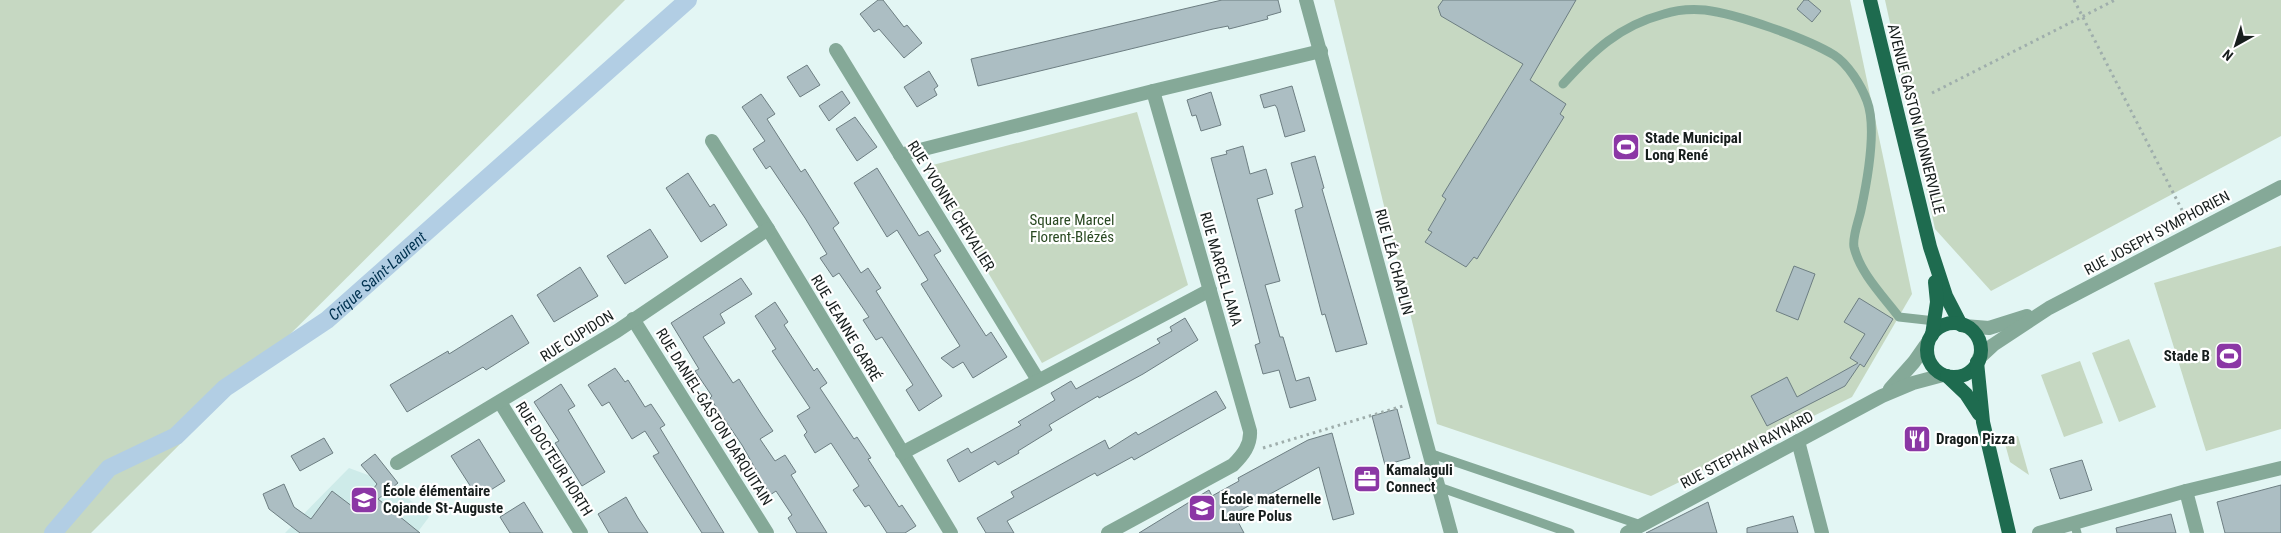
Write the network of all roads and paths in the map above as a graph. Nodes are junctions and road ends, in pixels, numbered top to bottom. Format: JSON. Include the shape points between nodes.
{"nodes":[{"id":1,"x":1306,"y":0,"type":"edge"},
{"id":2,"x":1870,"y":0,"type":"edge"},
{"id":3,"x":2074,"y":0,"type":"edge"},
{"id":4,"x":2115,"y":0,"type":"edge"},
{"id":5,"x":2082,"y":17,"type":"junction"},
{"id":6,"x":836,"y":50,"type":"dead end"},
{"id":7,"x":1321,"y":51,"type":"junction"},
{"id":8,"x":1563,"y":84,"type":"dead end"},
{"id":9,"x":1153,"y":91,"type":"junction"},
{"id":10,"x":1932,"y":93,"type":"dead end"},
{"id":11,"x":712,"y":140,"type":"dead end"},
{"id":12,"x":900,"y":155,"type":"junction"},
{"id":13,"x":2281,"y":187,"type":"edge"},
{"id":14,"x":2182,"y":210,"type":"dead end"},
{"id":15,"x":768,"y":229,"type":"junction"},
{"id":16,"x":1930,"y":247,"type":"junction"},
{"id":17,"x":1210,"y":290,"type":"junction"},
{"id":18,"x":2049,"y":308,"type":"junction"},
{"id":19,"x":633,"y":319,"type":"junction"},
{"id":20,"x":1935,"y":321,"type":"junction"},
{"id":21,"x":1962,"y":325,"type":"junction"},
{"id":22,"x":1930,"y":339,"type":"junction"},
{"id":23,"x":1978,"y":360,"type":"junction"},
{"id":24,"x":1945,"y":376,"type":"junction"},
{"id":25,"x":1038,"y":380,"type":"junction"},
{"id":26,"x":1882,"y":396,"type":"junction"},
{"id":27,"x":500,"y":402,"type":"junction"},
{"id":28,"x":1414,"y":402,"type":"junction"},
{"id":29,"x":1983,"y":422,"type":"junction"},
{"id":30,"x":1798,"y":441,"type":"junction"},
{"id":31,"x":902,"y":453,"type":"junction"},
{"id":32,"x":1429,"y":453,"type":"junction"},
{"id":33,"x":1243,"y":454,"type":"junction"},
{"id":34,"x":397,"y":462,"type":"dead end"},
{"id":35,"x":2281,"y":468,"type":"edge"},
{"id":36,"x":1439,"y":487,"type":"junction"},
{"id":37,"x":2186,"y":491,"type":"junction"},
{"id":38,"x":2075,"y":528,"type":"edge"},
{"id":39,"x":1632,"y":531,"type":"edge"},
{"id":40,"x":581,"y":533,"type":"edge"},
{"id":41,"x":767,"y":533,"type":"edge"},
{"id":42,"x":952,"y":533,"type":"edge"},
{"id":43,"x":1108,"y":533,"type":"edge"},
{"id":44,"x":1451,"y":533,"type":"edge"},
{"id":45,"x":1570,"y":533,"type":"edge"},
{"id":46,"x":1822,"y":533,"type":"edge"},
{"id":47,"x":2009,"y":533,"type":"edge"},
{"id":48,"x":2039,"y":533,"type":"edge"},
{"id":49,"x":2197,"y":533,"type":"edge"}],
"edges":[{"from":1,"to":7,"type":"street","name":"RUE LÉA CHAPLIN"},
{"from":2,"to":16,"type":"main road","name":"AVENUE GASTON MONNERVILLE"},
{"from":3,"to":5,"type":"path"},
{"from":4,"to":5,"type":"path"},
{"from":5,"to":10,"type":"path"},
{"from":5,"to":14,"type":"path"},
{"from":6,"to":12,"type":"street","name":"RUE YVONNE CHEVALIER"},
{"from":7,"to":9,"type":"street"},
{"from":7,"to":28,"type":"street","name":"RUE LÉA CHAPLIN"},
{"from":8,"to":20,"type":"lane","via":[[1613,35],[1639,22],[1674,12],[1705,10],[1752,22],[1835,56],[1856,79],[1867,102],[1871,126],[1864,200],[1854,246],[1866,273],[1899,317]]},
{"from":9,"to":12,"type":"street"},
{"from":9,"to":17,"type":"street","name":"RUE MARCEL LAMA"},
{"from":11,"to":15,"type":"street","name":"RUE JEANNE GARRÉ"},
{"from":12,"to":25,"type":"street","name":"RUE YVONNE CHEVALIER"},
{"from":13,"to":18,"type":"street","name":"RUE JOSEPH SYMPHORIEN"},
{"from":15,"to":19,"type":"street","name":"RUE CUPIDON"},
{"from":15,"to":31,"type":"street","name":"RUE JEANNE GARRÉ"},
{"from":16,"to":20,"type":"main road","name":"AVENUE GASTON MONNERVILLE","via":[[1937,302]]},
{"from":16,"to":21,"type":"main road","name":"AVENUE GASTON MONNERVILLE","via":[[1946,296]]},
{"from":17,"to":25,"type":"street"},
{"from":17,"to":33,"type":"street","name":"RUE MARCEL LAMA","via":[[1250,431],[1250,440]]},
{"from":18,"to":21,"type":"street","name":"RUE JOSEPH SYMPHORIEN","via":[[1989,328]]},
{"from":18,"to":23,"type":"street","name":"RUE JOSEPH SYMPHORIEN","via":[[1993,345]]},
{"from":19,"to":27,"type":"street","name":"RUE CUPIDON"},
{"from":19,"to":41,"type":"street","name":"RUE DANIEL-GASTON DARQUITAIN"},
{"from":20,"to":22,"type":"main road","name":"AVENUE GASTON MONNERVILLE"},
{"from":21,"to":22,"type":"main road","via":[[1941,327]]},
{"from":21,"to":23,"type":"main road","via":[[1978,339]]},
{"from":22,"to":24,"type":"main road","via":[[1929,361]]},
{"from":22,"to":26,"type":"street","name":"RUE STEPHAN RAYNARD","via":[[1900,380]]},
{"from":23,"to":24,"type":"main road","via":[[1961,376]]},
{"from":23,"to":29,"type":"main road"},
{"from":24,"to":26,"type":"street","name":"RUE STEPHAN RAYNARD","via":[[1913,383]]},
{"from":24,"to":29,"type":"main road","via":[[1966,394]]},
{"from":25,"to":31,"type":"street"},
{"from":26,"to":30,"type":"street","name":"RUE STEPHAN RAYNARD"},
{"from":27,"to":34,"type":"street","name":"RUE CUPIDON"},
{"from":27,"to":40,"type":"street","name":"RUE DOCTEUR HORTH"},
{"from":28,"to":32,"type":"street","name":"RUE LÉA CHAPLIN"},
{"from":28,"to":33,"type":"path"},
{"from":29,"to":47,"type":"main road"},
{"from":30,"to":39,"type":"street","name":"RUE STEPHAN RAYNARD"},
{"from":30,"to":46,"type":"street"},
{"from":31,"to":42,"type":"street","name":"RUE JEANNE GARRÉ"},
{"from":32,"to":36,"type":"street","name":"RUE LÉA CHAPLIN"},
{"from":32,"to":39,"type":"lane"},
{"from":33,"to":43,"type":"street","via":[[1233,465]]},
{"from":35,"to":37,"type":"street"},
{"from":36,"to":44,"type":"street","name":"RUE LÉA CHAPLIN"},
{"from":36,"to":45,"type":"lane"},
{"from":37,"to":38,"type":"street"},
{"from":37,"to":49,"type":"street"},
{"from":38,"to":48,"type":"street"}]}
